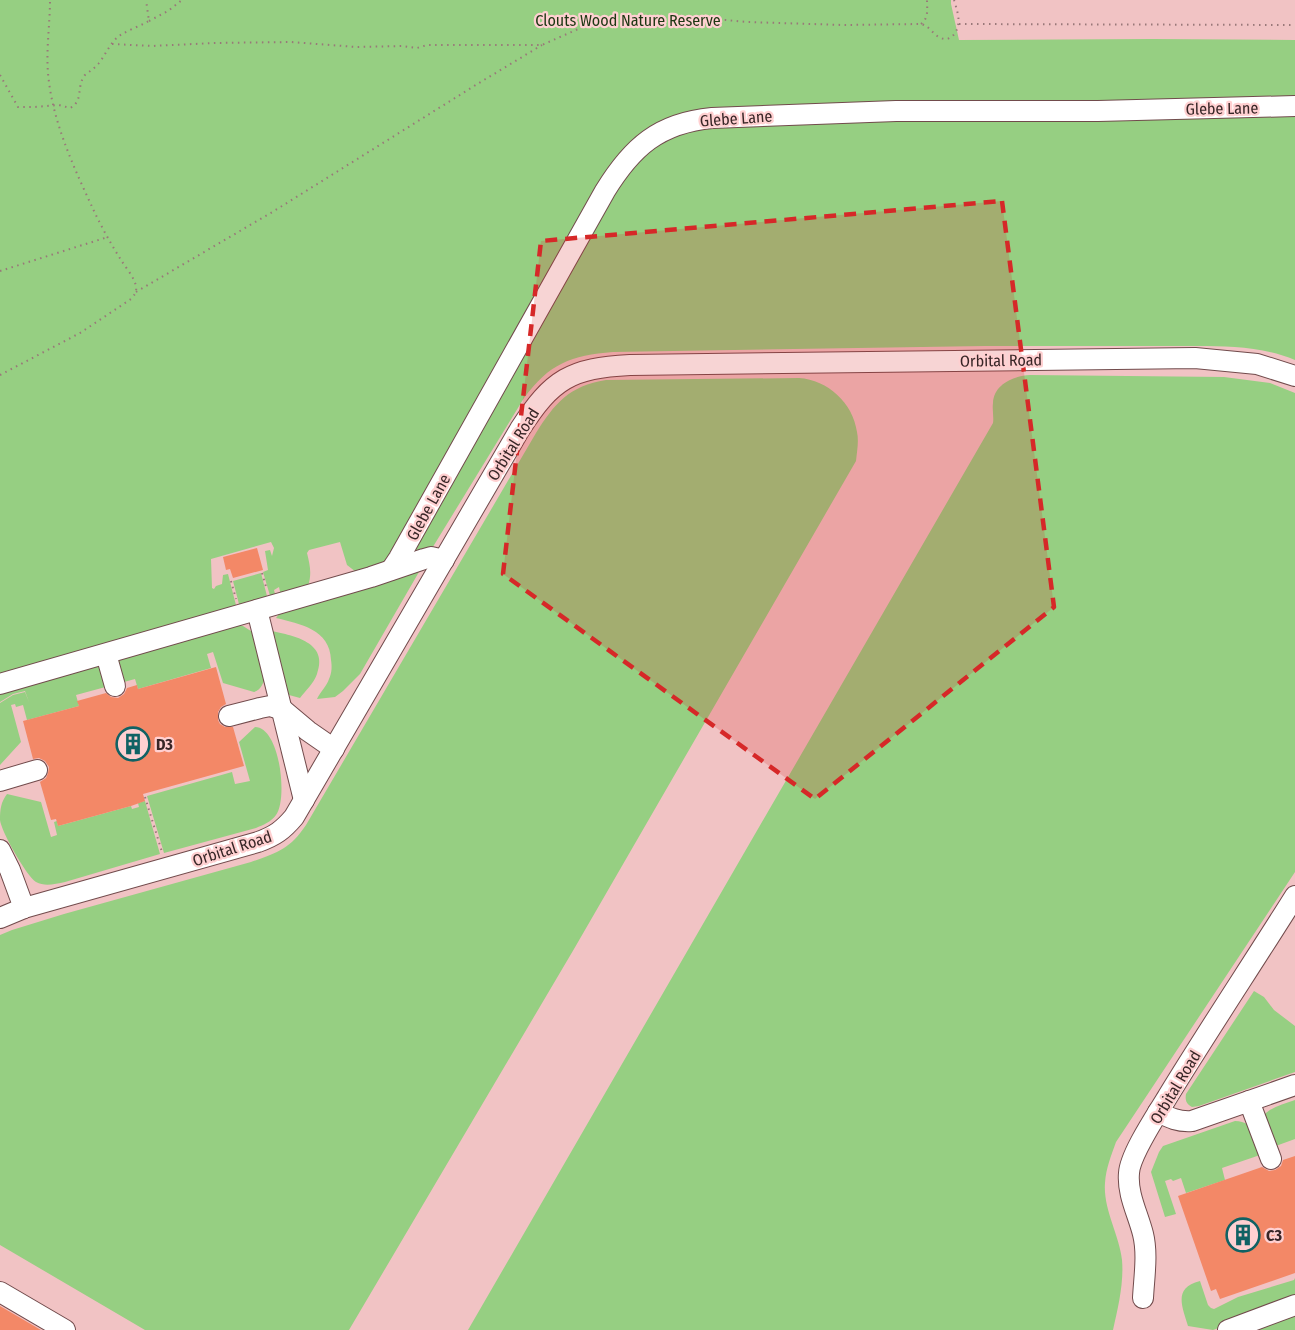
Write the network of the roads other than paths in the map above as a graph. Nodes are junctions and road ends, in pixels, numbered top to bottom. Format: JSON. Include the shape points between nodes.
{"nodes":[{"id":1,"x":1295,"y":106,"type":"edge"},
{"id":2,"x":1295,"y":376,"type":"edge"},
{"id":3,"x":444,"y":560,"type":"junction"},
{"id":4,"x":391,"y":570,"type":"junction"},
{"id":5,"x":257,"y":610,"type":"junction"},
{"id":6,"x":106,"y":654,"type":"junction"},
{"id":7,"x":0,"y":684,"type":"edge"},
{"id":8,"x":115,"y":686,"type":"dead end"},
{"id":9,"x":283,"y":710,"type":"junction"},
{"id":10,"x":229,"y":716,"type":"dead end"},
{"id":11,"x":334,"y":749,"type":"junction"},
{"id":12,"x":37,"y":770,"type":"dead end"},
{"id":13,"x":0,"y":781,"type":"edge"},
{"id":14,"x":304,"y":800,"type":"junction"},
{"id":15,"x":0,"y":850,"type":"edge"},
{"id":16,"x":1295,"y":896,"type":"edge"},
{"id":17,"x":24,"y":908,"type":"junction"},
{"id":18,"x":0,"y":918,"type":"edge"},
{"id":19,"x":1295,"y":1085,"type":"edge"},
{"id":20,"x":1249,"y":1101,"type":"junction"},
{"id":21,"x":1158,"y":1112,"type":"junction"},
{"id":22,"x":1271,"y":1159,"type":"dead end"},
{"id":23,"x":0,"y":1292,"type":"edge"},
{"id":24,"x":1143,"y":1298,"type":"dead end"},
{"id":25,"x":1295,"y":1305,"type":"edge"},
{"id":26,"x":65,"y":1330,"type":"edge"},
{"id":27,"x":1228,"y":1330,"type":"edge"}],
"edges":[{"from":1,"to":4,"type":"lane","name":"Glebe Lane","via":[[896,111],[712,118],[684,123],[658,134],[645,141],[624,163],[604,191]]},
{"from":2,"to":3,"type":"lane","name":"Orbital Road","via":[[1257,364],[1196,358],[958,369],[630,365],[596,368],[567,377],[543,396]]},
{"from":3,"to":4,"type":"lane","name":"Glebe Lane","via":[[431,557]]},
{"from":3,"to":11,"type":"lane","name":"Orbital Road"},
{"from":4,"to":5,"type":"lane","name":"Glebe Lane"},
{"from":5,"to":6,"type":"lane","name":"Glebe Lane"},
{"from":5,"to":9,"type":"lane"},
{"from":6,"to":7,"type":"lane","name":"Glebe Lane"},
{"from":6,"to":8,"type":"lane"},
{"from":9,"to":10,"type":"lane","via":[[270,706]]},
{"from":9,"to":11,"type":"lane"},
{"from":9,"to":14,"type":"lane"},
{"from":11,"to":14,"type":"lane","name":"Orbital Road"},
{"from":12,"to":13,"type":"lane"},
{"from":14,"to":17,"type":"lane","name":"Orbital Road","via":[[294,817],[274,836]]},
{"from":15,"to":17,"type":"lane"},
{"from":16,"to":21,"type":"lane","name":"Orbital Road"},
{"from":17,"to":18,"type":"lane","name":"Orbital Road"},
{"from":19,"to":20,"type":"lane"},
{"from":20,"to":21,"type":"lane","via":[[1192,1121],[1172,1119]]},
{"from":20,"to":22,"type":"lane"},
{"from":21,"to":24,"type":"lane","name":"Orbital Road","via":[[1129,1172],[1130,1191],[1144,1236]]},
{"from":23,"to":26,"type":"lane"},
{"from":25,"to":27,"type":"lane"}]}
